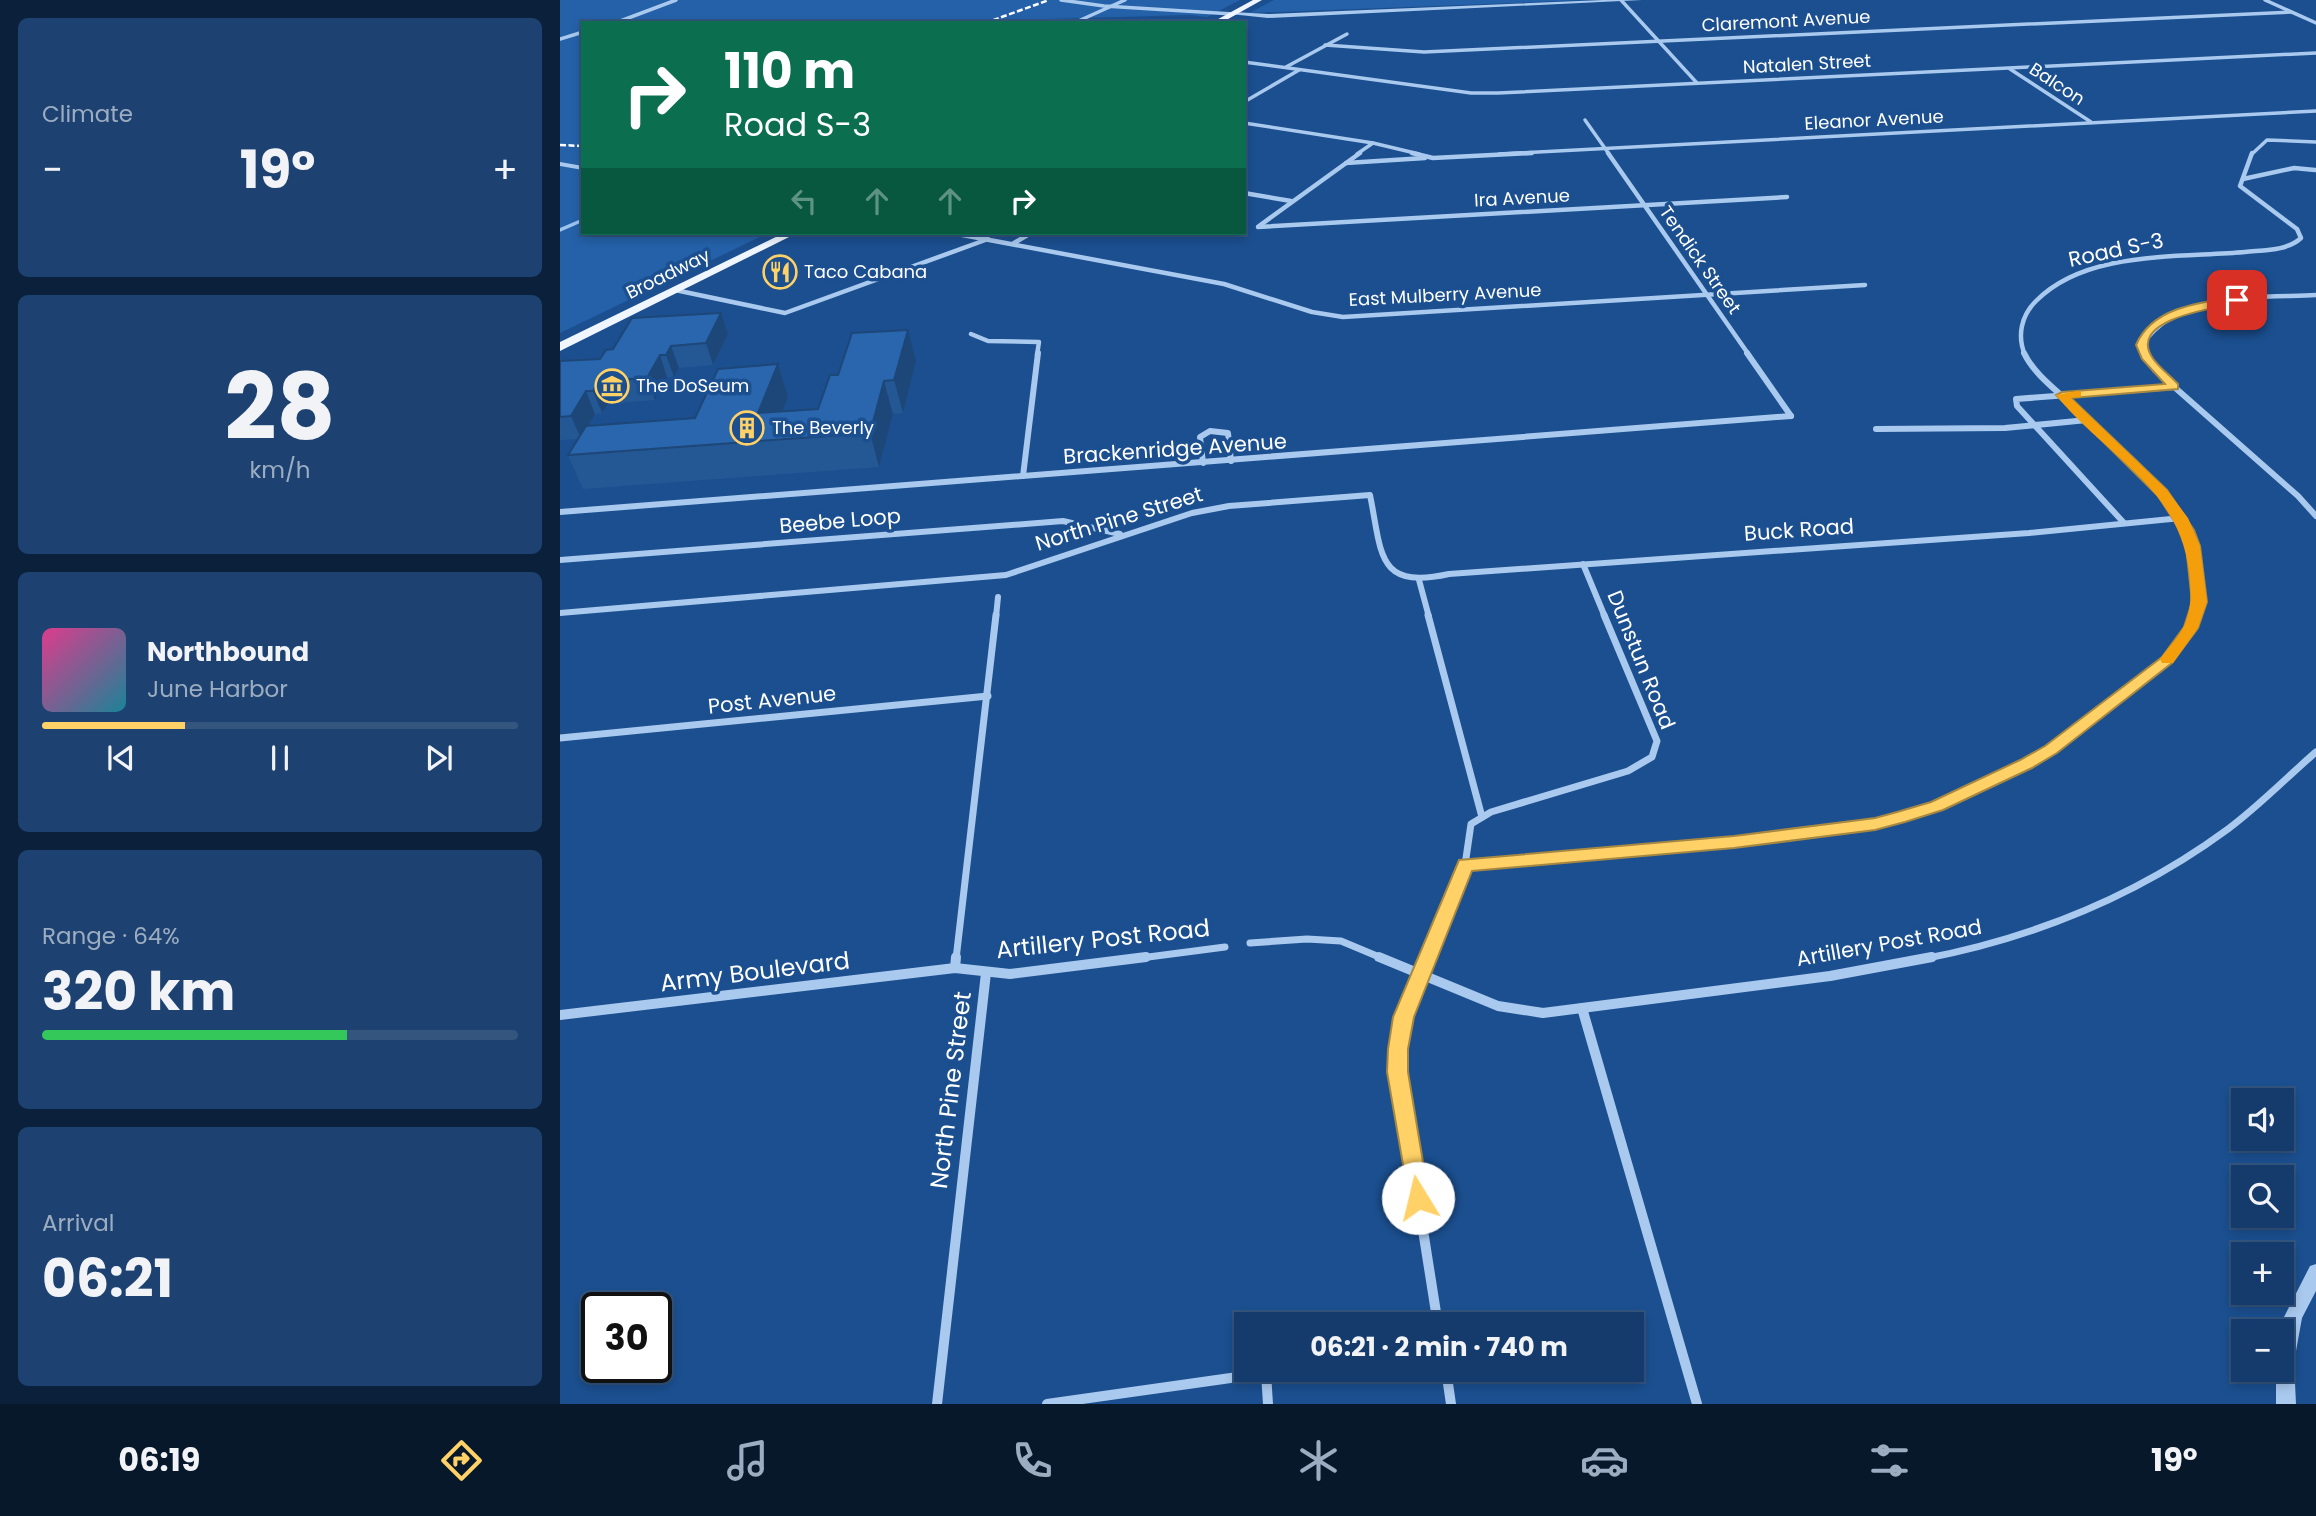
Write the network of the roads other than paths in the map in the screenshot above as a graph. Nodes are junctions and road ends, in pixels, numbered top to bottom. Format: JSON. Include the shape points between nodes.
{"nodes":[{"id":1,"x":676,"y":0,"type":"edge"},
{"id":2,"x":1061,"y":0,"type":"edge"},
{"id":3,"x":1125,"y":0,"type":"edge"},
{"id":4,"x":1258,"y":0,"type":"edge"},
{"id":5,"x":1621,"y":0,"type":"edge"},
{"id":6,"x":1639,"y":0,"type":"edge"},
{"id":7,"x":2265,"y":0,"type":"edge"},
{"id":8,"x":1111,"y":7,"type":"junction"},
{"id":9,"x":2291,"y":12,"type":"junction"},
{"id":10,"x":1233,"y":13,"type":"junction"},
{"id":11,"x":620,"y":21,"type":"edge"},
{"id":12,"x":1079,"y":21,"type":"edge"},
{"id":13,"x":1219,"y":21,"type":"edge"},
{"id":14,"x":2316,"y":22,"type":"edge"},
{"id":15,"x":581,"y":33,"type":"edge"},
{"id":16,"x":1347,"y":34,"type":"dead end"},
{"id":17,"x":560,"y":39,"type":"edge"},
{"id":18,"x":1658,"y":41,"type":"junction"},
{"id":19,"x":1325,"y":46,"type":"junction"},
{"id":20,"x":2316,"y":53,"type":"edge"},
{"id":21,"x":1246,"y":62,"type":"edge"},
{"id":22,"x":1285,"y":67,"type":"junction"},
{"id":23,"x":2008,"y":68,"type":"junction"},
{"id":24,"x":1300,"y":69,"type":"junction"},
{"id":25,"x":1697,"y":83,"type":"junction"},
{"id":26,"x":1246,"y":101,"type":"edge"},
{"id":27,"x":2316,"y":111,"type":"edge"},
{"id":28,"x":1585,"y":120,"type":"dead end"},
{"id":29,"x":1246,"y":122,"type":"edge"},
{"id":30,"x":2091,"y":122,"type":"junction"},
{"id":31,"x":2316,"y":142,"type":"edge"},
{"id":32,"x":1373,"y":143,"type":"junction"},
{"id":33,"x":1604,"y":149,"type":"junction"},
{"id":34,"x":1433,"y":158,"type":"junction"},
{"id":35,"x":1346,"y":163,"type":"junction"},
{"id":36,"x":560,"y":164,"type":"edge"},
{"id":37,"x":581,"y":169,"type":"edge"},
{"id":38,"x":2316,"y":172,"type":"edge"},
{"id":39,"x":2243,"y":179,"type":"junction"},
{"id":40,"x":1246,"y":194,"type":"edge"},
{"id":41,"x":1787,"y":197,"type":"dead end"},
{"id":42,"x":1291,"y":201,"type":"junction"},
{"id":43,"x":1644,"y":206,"type":"junction"},
{"id":44,"x":788,"y":235,"type":"edge"},
{"id":45,"x":964,"y":235,"type":"edge"},
{"id":46,"x":1028,"y":235,"type":"edge"},
{"id":47,"x":988,"y":239,"type":"junction"},
{"id":48,"x":1013,"y":244,"type":"junction"},
{"id":49,"x":1865,"y":285,"type":"dead end"},
{"id":50,"x":675,"y":290,"type":"junction"},
{"id":51,"x":1707,"y":295,"type":"junction"},
{"id":52,"x":2316,"y":295,"type":"edge"},
{"id":53,"x":971,"y":334,"type":"dead end"},
{"id":54,"x":560,"y":346,"type":"edge"},
{"id":55,"x":2174,"y":387,"type":"junction"},
{"id":56,"x":2062,"y":395,"type":"junction"},
{"id":57,"x":1791,"y":416,"type":"joint"},
{"id":58,"x":2087,"y":420,"type":"junction"},
{"id":59,"x":2035,"y":425,"type":"junction"},
{"id":60,"x":1876,"y":429,"type":"dead end"},
{"id":61,"x":1231,"y":461,"type":"junction"},
{"id":62,"x":1203,"y":463,"type":"junction"},
{"id":63,"x":1023,"y":476,"type":"junction"},
{"id":64,"x":560,"y":512,"type":"edge"},
{"id":65,"x":2316,"y":516,"type":"edge"},
{"id":66,"x":2181,"y":518,"type":"junction"},
{"id":67,"x":2124,"y":523,"type":"junction"},
{"id":68,"x":1122,"y":535,"type":"junction"},
{"id":69,"x":560,"y":560,"type":"edge"},
{"id":70,"x":1583,"y":564,"type":"junction"},
{"id":71,"x":1419,"y":580,"type":"junction"},
{"id":72,"x":998,"y":597,"type":"dead end"},
{"id":73,"x":560,"y":612,"type":"edge"},
{"id":74,"x":988,"y":696,"type":"junction"},
{"id":75,"x":560,"y":738,"type":"edge"},
{"id":76,"x":2316,"y":752,"type":"edge"},
{"id":77,"x":1482,"y":817,"type":"junction"},
{"id":78,"x":1465,"y":865,"type":"junction"},
{"id":79,"x":1250,"y":943,"type":"dead end"},
{"id":80,"x":1225,"y":947,"type":"dead end"},
{"id":81,"x":955,"y":968,"type":"junction"},
{"id":82,"x":1421,"y":972,"type":"junction"},
{"id":83,"x":986,"y":973,"type":"junction"},
{"id":84,"x":1583,"y":1008,"type":"junction"},
{"id":85,"x":560,"y":1015,"type":"edge"},
{"id":86,"x":2316,"y":1272,"type":"edge"},
{"id":87,"x":1436,"y":1312,"type":"edge"},
{"id":88,"x":1448,"y":1382,"type":"edge"},
{"id":89,"x":937,"y":1404,"type":"edge"},
{"id":90,"x":1047,"y":1404,"type":"edge"},
{"id":91,"x":1268,"y":1404,"type":"edge"},
{"id":92,"x":1451,"y":1404,"type":"edge"},
{"id":93,"x":1697,"y":1404,"type":"edge"},
{"id":94,"x":2286,"y":1404,"type":"edge"}],
"edges":[{"from":1,"to":11,"type":"street"},
{"from":2,"to":8,"type":"street"},
{"from":3,"to":8,"type":"street"},
{"from":4,"to":10,"type":"main road"},
{"from":5,"to":6,"type":"street"},
{"from":5,"to":10,"type":"street","via":[[1268,16]]},
{"from":5,"to":18,"type":"street"},
{"from":7,"to":9,"type":"street"},
{"from":8,"to":10,"type":"street"},
{"from":8,"to":12,"type":"street"},
{"from":9,"to":14,"type":"street"},
{"from":9,"to":18,"type":"street","name":"Claremont Avenue"},
{"from":10,"to":13,"type":"main road"},
{"from":15,"to":17,"type":"street"},
{"from":16,"to":19,"type":"street"},
{"from":18,"to":19,"type":"street","name":"Claremont Avenue","via":[[1424,52]]},
{"from":18,"to":25,"type":"street"},
{"from":19,"to":22,"type":"street"},
{"from":20,"to":23,"type":"street","name":"Natalen Street"},
{"from":21,"to":22,"type":"street"},
{"from":22,"to":24,"type":"street","name":"Natalen Street"},
{"from":23,"to":25,"type":"street","name":"Natalen Street"},
{"from":23,"to":30,"type":"street","name":"Balcon"},
{"from":24,"to":25,"type":"street","name":"Natalen Street","via":[[1471,93]]},
{"from":24,"to":26,"type":"street"},
{"from":27,"to":30,"type":"street","name":"Eleanor Avenue"},
{"from":28,"to":33,"type":"street","name":"Tendick Street"},
{"from":29,"to":32,"type":"street","name":"Eleanor Avenue"},
{"from":30,"to":33,"type":"street","name":"Eleanor Avenue"},
{"from":31,"to":39,"type":"street","via":[[2264,141],[2255,147]]},
{"from":32,"to":34,"type":"street","name":"Eleanor Avenue"},
{"from":32,"to":35,"type":"street"},
{"from":33,"to":34,"type":"street","name":"Eleanor Avenue"},
{"from":33,"to":43,"type":"street","name":"Tendick Street"},
{"from":34,"to":35,"type":"street","name":"Eleanor Avenue"},
{"from":35,"to":42,"type":"street"},
{"from":36,"to":37,"type":"street"},
{"from":38,"to":39,"type":"street","via":[[2294,168]]},
{"from":39,"to":56,"type":"street","name":"Road S-3","via":[[2242,190],[2297,229],[2301,238],[2293,245],[2116,265],[2065,280],[2035,299],[2022,322],[2022,348],[2039,375]]},
{"from":40,"to":42,"type":"street"},
{"from":41,"to":43,"type":"street","name":"Ira Avenue"},
{"from":42,"to":43,"type":"street","name":"Ira Avenue","via":[[1258,226]]},
{"from":43,"to":51,"type":"street","name":"Tendick Street"},
{"from":44,"to":50,"type":"main road","name":"Broadway"},
{"from":45,"to":47,"type":"street","name":"East Mulberry Avenue"},
{"from":46,"to":48,"type":"street"},
{"from":47,"to":48,"type":"street","name":"East Mulberry Avenue"},
{"from":47,"to":50,"type":"street","via":[[785,313]]},
{"from":48,"to":51,"type":"street","name":"East Mulberry Avenue","via":[[1239,288],[1286,306],[1343,317]]},
{"from":49,"to":51,"type":"street","name":"East Mulberry Avenue"},
{"from":50,"to":54,"type":"main road","name":"Broadway"},
{"from":51,"to":57,"type":"street","name":"Tendick Street"},
{"from":52,"to":55,"type":"street","via":[[2205,305],[2161,321],[2142,345],[2149,363]]},
{"from":53,"to":63,"type":"street","via":[[988,341],[1039,342]]},
{"from":55,"to":56,"type":"street"},
{"from":55,"to":65,"type":"street"},
{"from":56,"to":58,"type":"street","name":"Road S-3"},
{"from":56,"to":59,"type":"street","via":[[2016,399]]},
{"from":57,"to":61,"type":"street","name":"Brackenridge Avenue"},
{"from":58,"to":59,"type":"street"},
{"from":58,"to":66,"type":"street","name":"Road S-3","via":[[2163,493]]},
{"from":59,"to":60,"type":"street"},
{"from":59,"to":67,"type":"street"},
{"from":61,"to":62,"type":"street","name":"Brackenridge Avenue"},
{"from":61,"to":62,"type":"street","via":[[1228,433],[1215,430],[1200,437]]},
{"from":62,"to":63,"type":"street","name":"Brackenridge Avenue"},
{"from":63,"to":64,"type":"street","name":"Brackenridge Avenue"},
{"from":66,"to":67,"type":"street","name":"Buck Road"},
{"from":66,"to":78,"type":"street","name":"Road S-3","via":[[2193,546],[2198,579],[2199,602],[2191,628],[2167,660],[2026,764],[1937,806],[1875,824],[1734,842]]},
{"from":67,"to":70,"type":"street","name":"Buck Road"},
{"from":68,"to":69,"type":"street","name":"Beebe Loop","via":[[1063,521]]},
{"from":68,"to":71,"type":"street","name":"North Pine Street","via":[[1229,506],[1370,495],[1390,570]]},
{"from":68,"to":73,"type":"street","name":"North Pine Street","via":[[1006,575]]},
{"from":70,"to":71,"type":"street","name":"Buck Road"},
{"from":70,"to":77,"type":"street","name":"Dunstun Road","via":[[1657,741],[1652,757],[1628,771],[1508,805]]},
{"from":71,"to":77,"type":"street"},
{"from":72,"to":74,"type":"street","name":"North Pine Street"},
{"from":74,"to":75,"type":"street","name":"Post Avenue"},
{"from":74,"to":81,"type":"street","name":"North Pine Street"},
{"from":76,"to":84,"type":"street","name":"Artillery Post Road","via":[[2230,828],[2153,878],[2077,915],[1952,955]]},
{"from":77,"to":78,"type":"street","via":[[1471,824]]},
{"from":78,"to":82,"type":"street"},
{"from":79,"to":82,"type":"street","name":"Artillery Post Road","via":[[1341,941]]},
{"from":80,"to":83,"type":"street","name":"Artillery Post Road","via":[[1010,974]]},
{"from":81,"to":83,"type":"street","name":"North Pine Street"},
{"from":81,"to":85,"type":"street","name":"Army Boulevard"},
{"from":82,"to":84,"type":"street","name":"Artillery Post Road","via":[[1498,1006],[1543,1013]]},
{"from":82,"to":87,"type":"street","via":[[1404,1017],[1398,1072]]},
{"from":83,"to":89,"type":"street","name":"North Pine Street"},
{"from":84,"to":93,"type":"street"},
{"from":86,"to":94,"type":"street","via":[[2293,1317],[2285,1362]]},
{"from":88,"to":92,"type":"street"},
{"from":90,"to":91,"type":"street","via":[[1266,1373]]}]}
